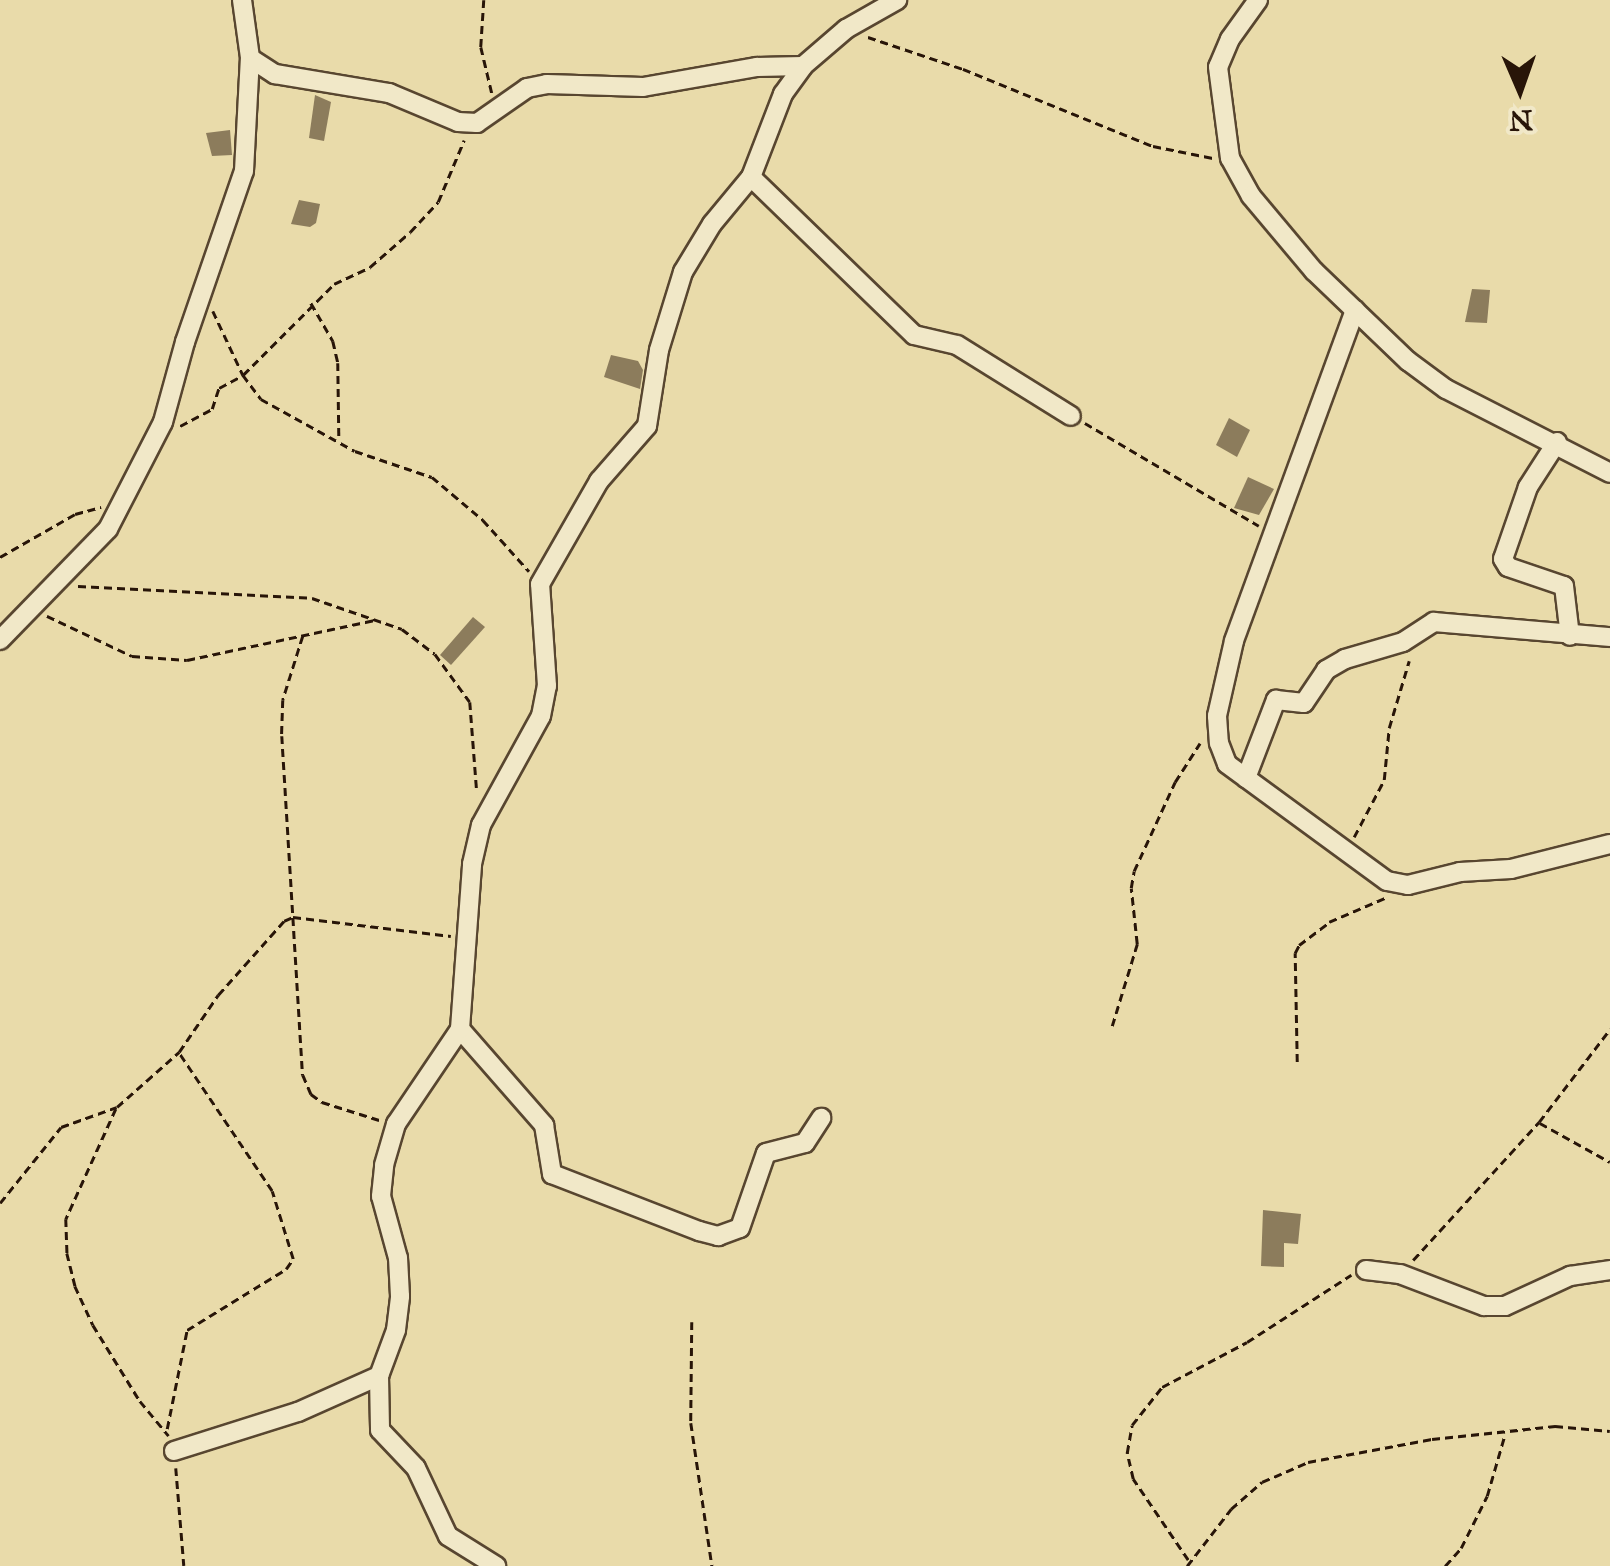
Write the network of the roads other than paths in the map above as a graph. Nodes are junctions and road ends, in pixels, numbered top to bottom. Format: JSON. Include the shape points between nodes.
{"nodes":[{"id":1,"x":242,"y":0,"type":"edge"},
{"id":2,"x":897,"y":0,"type":"edge"},
{"id":3,"x":1258,"y":0,"type":"edge"},
{"id":4,"x":250,"y":58,"type":"junction"},
{"id":5,"x":803,"y":66,"type":"junction"},
{"id":6,"x":751,"y":176,"type":"junction"},
{"id":7,"x":1355,"y":310,"type":"junction"},
{"id":8,"x":1071,"y":416,"type":"road end"},
{"id":9,"x":1557,"y":442,"type":"junction"},
{"id":10,"x":1610,"y":472,"type":"edge"},
{"id":11,"x":1570,"y":636,"type":"junction"},
{"id":12,"x":1610,"y":637,"type":"edge"},
{"id":13,"x":0,"y":640,"type":"edge"},
{"id":14,"x":1246,"y":778,"type":"junction"},
{"id":15,"x":1610,"y":844,"type":"edge"},
{"id":16,"x":460,"y":1029,"type":"junction"},
{"id":17,"x":821,"y":1118,"type":"dead end"},
{"id":18,"x":1366,"y":1270,"type":"road end"},
{"id":19,"x":1610,"y":1270,"type":"edge"},
{"id":20,"x":379,"y":1376,"type":"junction"},
{"id":21,"x":174,"y":1451,"type":"road end"},
{"id":22,"x":496,"y":1566,"type":"edge"}],
"edges":[{"from":1,"to":4,"type":"street"},
{"from":2,"to":5,"type":"street","via":[[846,29]]},
{"from":3,"to":7,"type":"street","via":[[1218,68],[1230,158],[1282,236]]},
{"from":4,"to":5,"type":"street","via":[[275,74],[388,93],[438,117],[476,123],[528,88],[547,84],[643,87],[743,68]]},
{"from":4,"to":13,"type":"street","via":[[244,171],[171,404],[108,529]]},
{"from":5,"to":6,"type":"street","via":[[783,94]]},
{"from":6,"to":8,"type":"street","via":[[914,335],[957,345]]},
{"from":6,"to":16,"type":"street","via":[[683,272],[659,350],[647,426],[599,481],[540,584],[548,686],[541,716],[482,825],[472,864]]},
{"from":7,"to":9,"type":"street","via":[[1446,389]]},
{"from":7,"to":14,"type":"street","via":[[1234,641],[1218,716],[1227,764]]},
{"from":9,"to":10,"type":"street"},
{"from":9,"to":11,"type":"street","via":[[1528,487],[1504,559],[1508,567],[1564,586]]},
{"from":11,"to":12,"type":"street"},
{"from":11,"to":14,"type":"street","via":[[1434,622],[1326,670],[1304,702],[1276,700]]},
{"from":14,"to":15,"type":"street","via":[[1387,882],[1408,885],[1550,862]]},
{"from":16,"to":17,"type":"street","via":[[544,1125],[552,1174],[718,1236],[740,1228],[766,1153],[805,1143]]},
{"from":16,"to":20,"type":"street","via":[[396,1124],[384,1165],[382,1196],[400,1296]]},
{"from":18,"to":19,"type":"street","via":[[1400,1274],[1484,1306],[1506,1306],[1570,1276]]},
{"from":20,"to":21,"type":"street","via":[[298,1412]]},
{"from":20,"to":22,"type":"street","via":[[380,1430],[416,1468],[448,1536]]}]}
